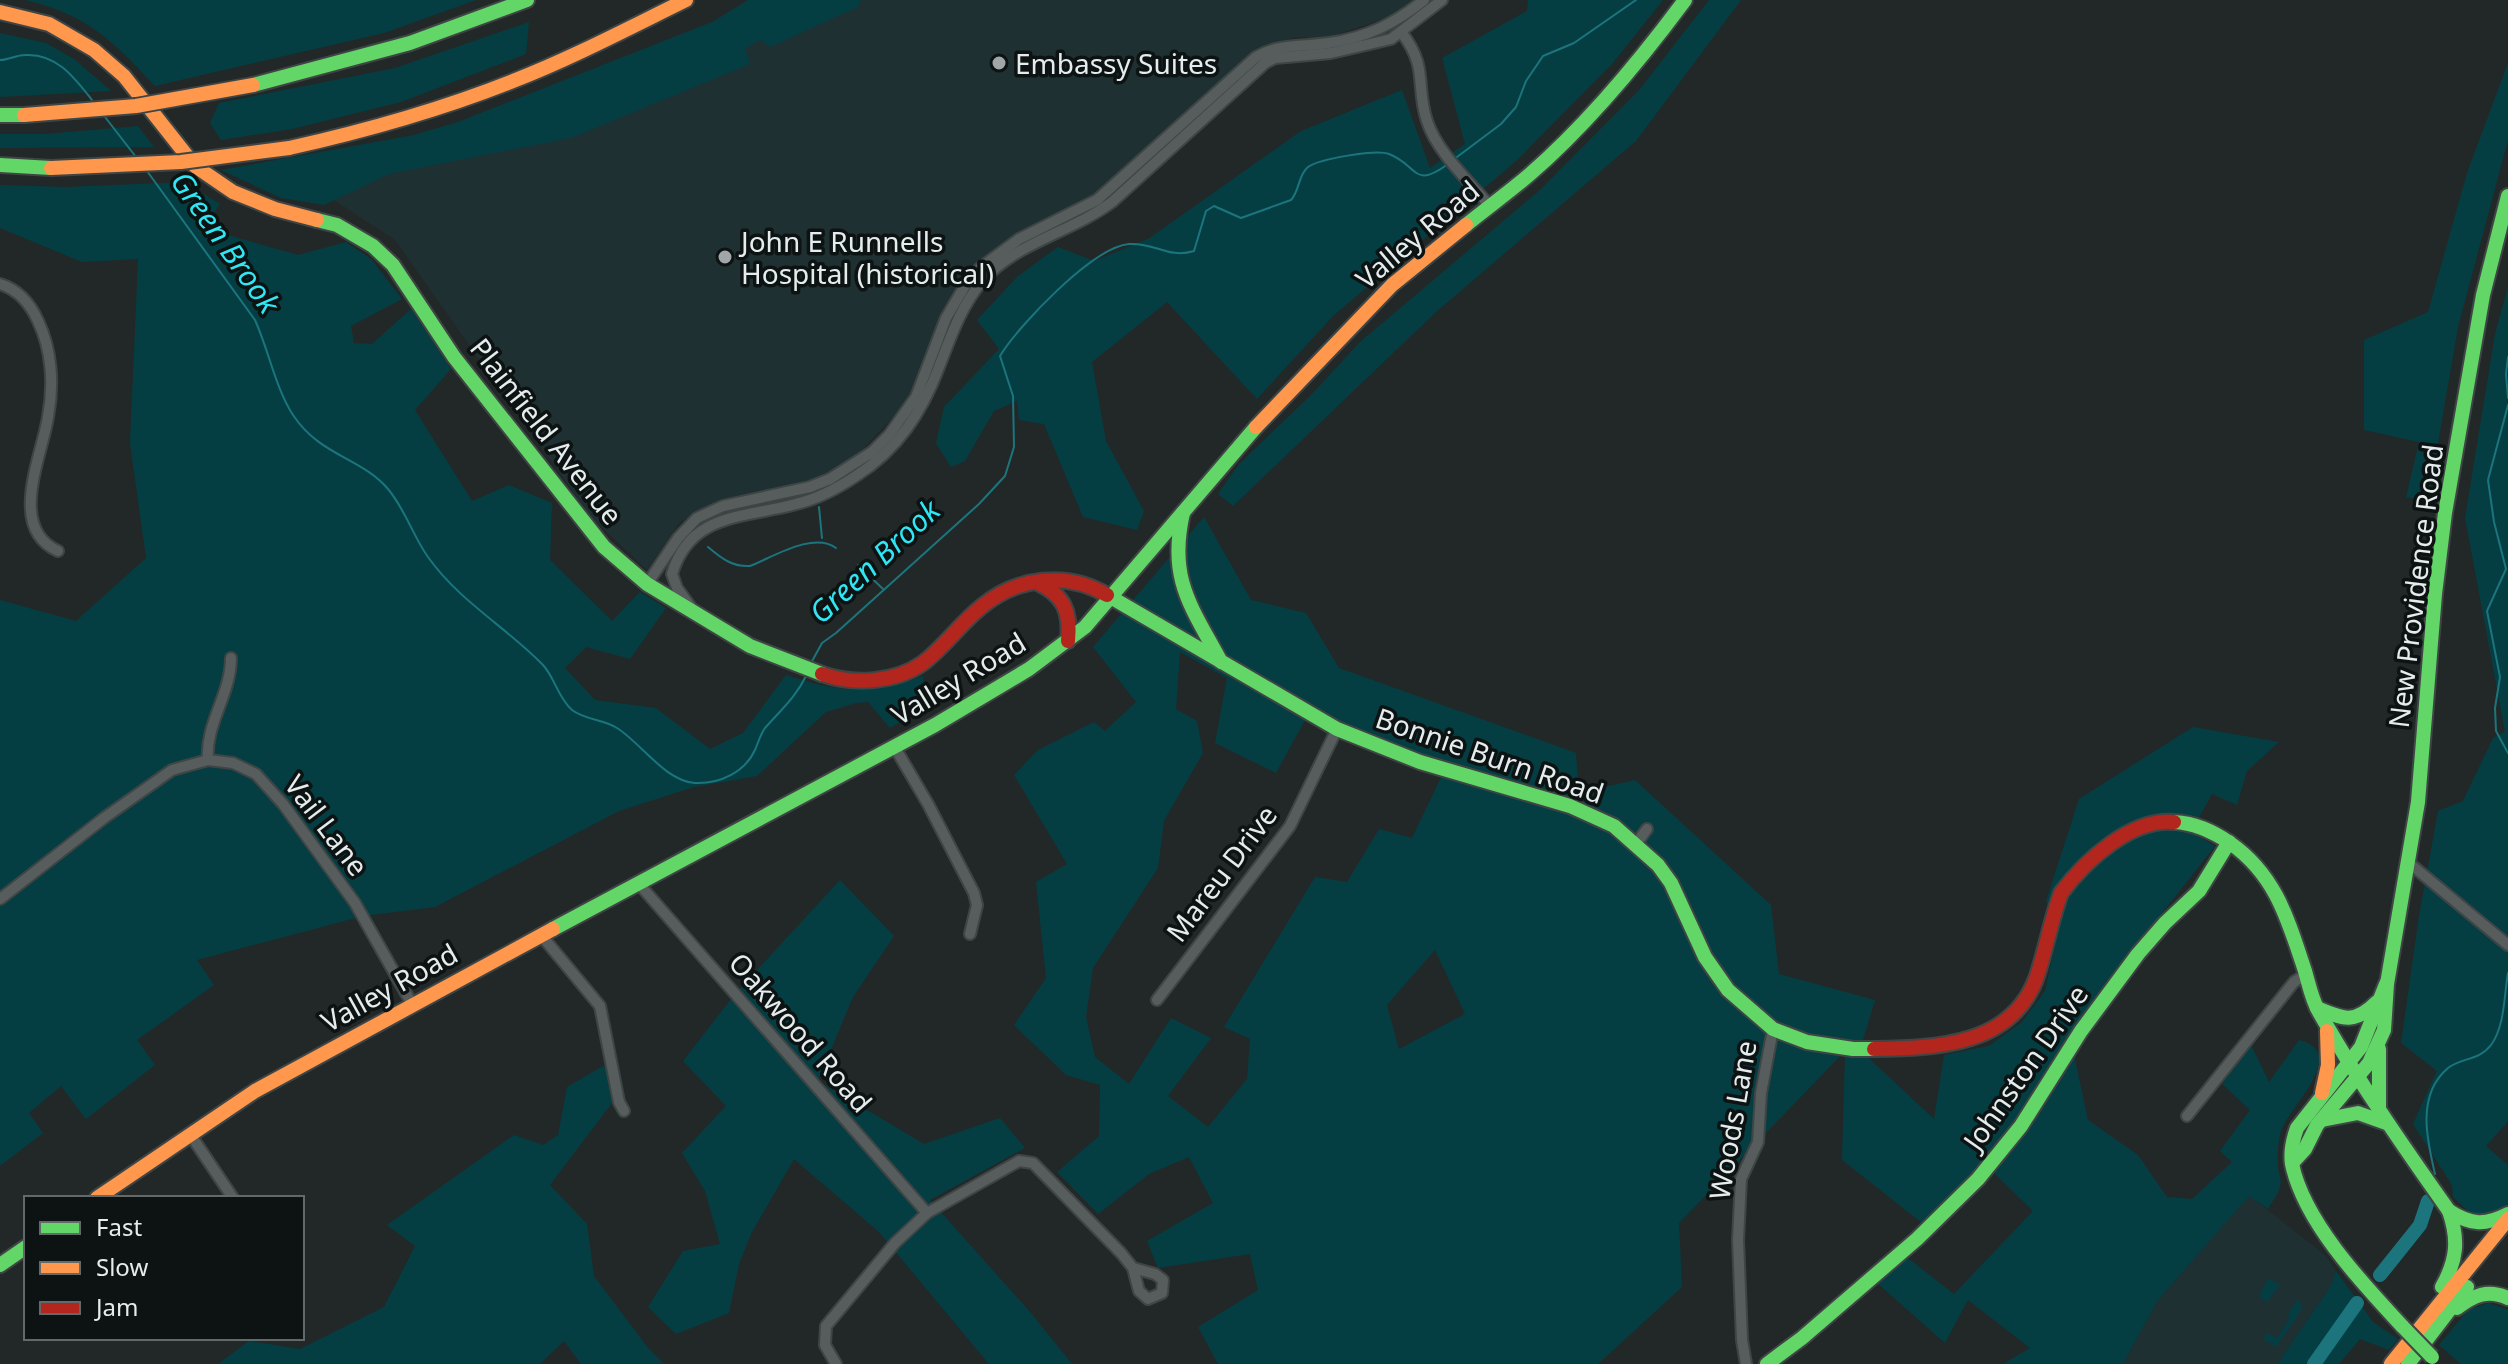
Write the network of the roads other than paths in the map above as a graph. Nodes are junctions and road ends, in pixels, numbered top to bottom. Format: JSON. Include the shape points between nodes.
{"nodes":[{"id":1,"x":527,"y":0,"type":"edge"},
{"id":2,"x":686,"y":0,"type":"edge"},
{"id":3,"x":1424,"y":0,"type":"edge"},
{"id":4,"x":1442,"y":0,"type":"edge"},
{"id":5,"x":1685,"y":0,"type":"edge"},
{"id":6,"x":0,"y":12,"type":"edge"},
{"id":7,"x":1402,"y":33,"type":"junction"},
{"id":8,"x":0,"y":115,"type":"edge"},
{"id":9,"x":0,"y":165,"type":"edge"},
{"id":10,"x":1122,"y":187,"type":"junction"},
{"id":11,"x":2508,"y":196,"type":"edge"},
{"id":12,"x":1489,"y":205,"type":"junction"},
{"id":13,"x":0,"y":284,"type":"edge"},
{"id":14,"x":1184,"y":508,"type":"junction"},
{"id":15,"x":58,"y":551,"type":"dead end"},
{"id":16,"x":1035,"y":582,"type":"junction"},
{"id":17,"x":647,"y":584,"type":"junction"},
{"id":18,"x":1112,"y":596,"type":"junction"},
{"id":19,"x":696,"y":615,"type":"junction"},
{"id":20,"x":1068,"y":641,"type":"junction"},
{"id":21,"x":231,"y":658,"type":"dead end"},
{"id":22,"x":1221,"y":662,"type":"junction"},
{"id":23,"x":1337,"y":729,"type":"junction"},
{"id":24,"x":894,"y":746,"type":"junction"},
{"id":25,"x":208,"y":760,"type":"junction"},
{"id":26,"x":1647,"y":829,"type":"dead end"},
{"id":27,"x":2229,"y":842,"type":"junction"},
{"id":28,"x":1636,"y":844,"type":"junction"},
{"id":29,"x":2409,"y":863,"type":"junction"},
{"id":30,"x":639,"y":884,"type":"junction"},
{"id":31,"x":0,"y":899,"type":"edge"},
{"id":32,"x":970,"y":934,"type":"dead end"},
{"id":33,"x":541,"y":935,"type":"junction"},
{"id":34,"x":2506,"y":943,"type":"edge"},
{"id":35,"x":2305,"y":975,"type":"junction"},
{"id":36,"x":2387,"y":984,"type":"junction"},
{"id":37,"x":1157,"y":1000,"type":"dead end"},
{"id":38,"x":2377,"y":1001,"type":"junction"},
{"id":39,"x":412,"y":1004,"type":"junction"},
{"id":40,"x":2317,"y":1008,"type":"junction"},
{"id":41,"x":2327,"y":1026,"type":"junction"},
{"id":42,"x":1773,"y":1029,"type":"junction"},
{"id":43,"x":2379,"y":1049,"type":"junction"},
{"id":44,"x":2350,"y":1064,"type":"junction"},
{"id":45,"x":2358,"y":1078,"type":"junction"},
{"id":46,"x":2321,"y":1097,"type":"junction"},
{"id":47,"x":2378,"y":1110,"type":"junction"},
{"id":48,"x":624,"y":1111,"type":"dead end"},
{"id":49,"x":2187,"y":1116,"type":"dead end"},
{"id":50,"x":2322,"y":1120,"type":"junction"},
{"id":51,"x":2387,"y":1123,"type":"junction"},
{"id":52,"x":190,"y":1134,"type":"junction"},
{"id":53,"x":2294,"y":1161,"type":"junction"},
{"id":54,"x":100,"y":1196,"type":"edge"},
{"id":55,"x":232,"y":1196,"type":"edge"},
{"id":56,"x":2449,"y":1211,"type":"junction"},
{"id":57,"x":927,"y":1213,"type":"junction"},
{"id":58,"x":2508,"y":1216,"type":"edge"},
{"id":59,"x":2508,"y":1238,"type":"edge"},
{"id":60,"x":24,"y":1248,"type":"edge"},
{"id":61,"x":0,"y":1265,"type":"edge"},
{"id":62,"x":1133,"y":1268,"type":"dead end"},
{"id":63,"x":2508,"y":1298,"type":"edge"},
{"id":64,"x":2442,"y":1310,"type":"junction"},
{"id":65,"x":2436,"y":1360,"type":"edge"},
{"id":66,"x":836,"y":1364,"type":"edge"},
{"id":67,"x":1746,"y":1364,"type":"edge"},
{"id":68,"x":1767,"y":1364,"type":"edge"},
{"id":69,"x":2391,"y":1364,"type":"edge"},
{"id":70,"x":2408,"y":1364,"type":"edge"}],
"edges":[{"from":1,"to":8,"type":"main road","bridge":true,"via":[[410,43],[253,85],[136,106]]},
{"from":2,"to":9,"type":"main road","bridge":true,"via":[[554,64],[456,102],[289,148],[181,162]]},
{"from":3,"to":10,"type":"street","via":[[1394,23],[1365,34],[1278,47],[1256,57]]},
{"from":4,"to":7,"type":"street"},
{"from":5,"to":12,"type":"main road","name":"Valley Road","via":[[1602,102],[1531,173]]},
{"from":6,"to":17,"type":"main road","name":"Plainfield Avenue","via":[[49,24],[94,50],[124,76],[195,166],[233,192],[337,225],[373,246],[393,265],[454,357],[590,531]]},
{"from":7,"to":10,"type":"street","via":[[1348,49],[1275,58]]},
{"from":7,"to":12,"type":"street","via":[[1419,64],[1428,124]]},
{"from":10,"to":17,"type":"street","via":[[1019,239],[980,268],[946,318],[916,397],[872,452],[820,483],[723,506],[697,518]]},
{"from":10,"to":19,"type":"street","via":[[1086,220],[1010,258],[984,280],[959,316],[921,409],[882,458],[813,499],[728,517],[693,538],[672,574]]},
{"from":11,"to":29,"type":"main road","name":"New Providence Road","via":[[2483,295],[2445,513]]},
{"from":12,"to":14,"type":"main road","name":"Valley Road","via":[[1392,285]]},
{"from":13,"to":15,"type":"street","via":[[28,303],[50,355],[48,418],[30,499],[39,535]]},
{"from":14,"to":18,"type":"main road","name":"Valley Road"},
{"from":14,"to":22,"type":"main road","via":[[1177,568]]},
{"from":16,"to":18,"type":"main road","name":"Plainfield Avenue","via":[[1079,581]]},
{"from":16,"to":19,"type":"main road","name":"Plainfield Avenue","via":[[996,595],[921,664],[886,678],[856,682],[797,666]]},
{"from":16,"to":20,"type":"main road","via":[[1052,589],[1066,604]]},
{"from":17,"to":19,"type":"main road","name":"Plainfield Avenue"},
{"from":18,"to":20,"type":"main road","name":"Valley Road"},
{"from":18,"to":22,"type":"main road","name":"Bonnie Burn Road"},
{"from":20,"to":24,"type":"main road","name":"Valley Road"},
{"from":21,"to":25,"type":"street","via":[[208,741]]},
{"from":22,"to":23,"type":"main road","name":"Bonnie Burn Road"},
{"from":23,"to":28,"type":"main road","name":"Bonnie Burn Road","via":[[1420,762],[1570,806],[1614,826]]},
{"from":23,"to":37,"type":"street","name":"Mareu Drive","via":[[1290,826]]},
{"from":24,"to":30,"type":"main road","name":"Valley Road"},
{"from":24,"to":32,"type":"street","via":[[974,893],[977,905]]},
{"from":25,"to":31,"type":"street","via":[[161,777]]},
{"from":25,"to":39,"type":"street","name":"Vail Lane","via":[[243,767],[272,790],[355,903]]},
{"from":26,"to":28,"type":"street"},
{"from":27,"to":35,"type":"main road","name":"Bonnie Burn Road","via":[[2275,890]]},
{"from":27,"to":42,"type":"main road","name":"Bonnie Burn Road","via":[[2200,827],[2165,821],[2139,827],[2104,850],[2061,893],[2030,992],[2004,1023],[1987,1032],[1936,1046],[1853,1049],[1807,1042]]},
{"from":27,"to":68,"type":"main road","name":"Johnston Drive","via":[[2199,891],[2138,954],[2021,1126],[1978,1179],[1917,1239]]},
{"from":28,"to":42,"type":"main road","name":"Bonnie Burn Road","via":[[1671,883],[1705,957],[1728,990]]},
{"from":29,"to":34,"type":"street"},
{"from":29,"to":36,"type":"main road","name":"New Providence Road"},
{"from":30,"to":33,"type":"main road","name":"Valley Road"},
{"from":30,"to":57,"type":"street","name":"Oakwood Road"},
{"from":33,"to":39,"type":"main road","name":"Valley Road"},
{"from":33,"to":48,"type":"street","via":[[600,1006]]},
{"from":35,"to":40,"type":"main road","name":"Bonnie Burn Road"},
{"from":35,"to":49,"type":"street"},
{"from":36,"to":38,"type":"main road","name":"New Providence Road"},
{"from":36,"to":43,"type":"main road","name":"New Providence Road"},
{"from":38,"to":40,"type":"main road","via":[[2352,1019]]},
{"from":38,"to":44,"type":"main road","name":"New Providence Road"},
{"from":39,"to":52,"type":"main road","name":"Valley Road","via":[[255,1091]]},
{"from":40,"to":41,"type":"main road","name":"Bonnie Burn Road"},
{"from":41,"to":44,"type":"main road","name":"Bonnie Burn Road"},
{"from":41,"to":46,"type":"main road","via":[[2328,1065]]},
{"from":42,"to":67,"type":"street","name":"Woods Lane","via":[[1758,1142],[1741,1179],[1738,1240]]},
{"from":43,"to":45,"type":"main road","name":"New Providence Road"},
{"from":43,"to":47,"type":"main road"},
{"from":44,"to":45,"type":"main road","name":"Bonnie Burn Road"},
{"from":44,"to":46,"type":"main road","name":"New Providence Road"},
{"from":45,"to":47,"type":"main road","name":"Bonnie Burn Road"},
{"from":45,"to":50,"type":"main road","name":"New Providence Road"},
{"from":46,"to":53,"type":"main road","name":"New Providence Road","via":[[2295,1134],[2290,1150]]},
{"from":47,"to":51,"type":"main road","name":"Bonnie Burn Road"},
{"from":50,"to":51,"type":"main road","via":[[2358,1113]]},
{"from":50,"to":53,"type":"main road","name":"New Providence Road","via":[[2304,1154]]},
{"from":51,"to":56,"type":"main road","name":"Bonnie Burn Road"},
{"from":52,"to":54,"type":"main road","name":"Valley Road"},
{"from":52,"to":55,"type":"street"},
{"from":53,"to":65,"type":"main road","name":"New Providence Road","bridge":true,"via":[[2295,1175],[2326,1233],[2377,1298]]},
{"from":56,"to":58,"type":"main road","via":[[2478,1225]]},
{"from":56,"to":64,"type":"main road","via":[[2458,1246],[2441,1290]]},
{"from":57,"to":62,"type":"street","via":[[1011,1164],[1027,1161]]},
{"from":57,"to":66,"type":"street","via":[[826,1326],[825,1345]]},
{"from":58,"to":64,"type":"main road"},
{"from":59,"to":64,"type":"main road"},
{"from":60,"to":61,"type":"main road"},
{"from":63,"to":64,"type":"main road","via":[[2483,1293]]},
{"from":64,"to":69,"type":"main road"},
{"from":64,"to":70,"type":"main road"}]}
